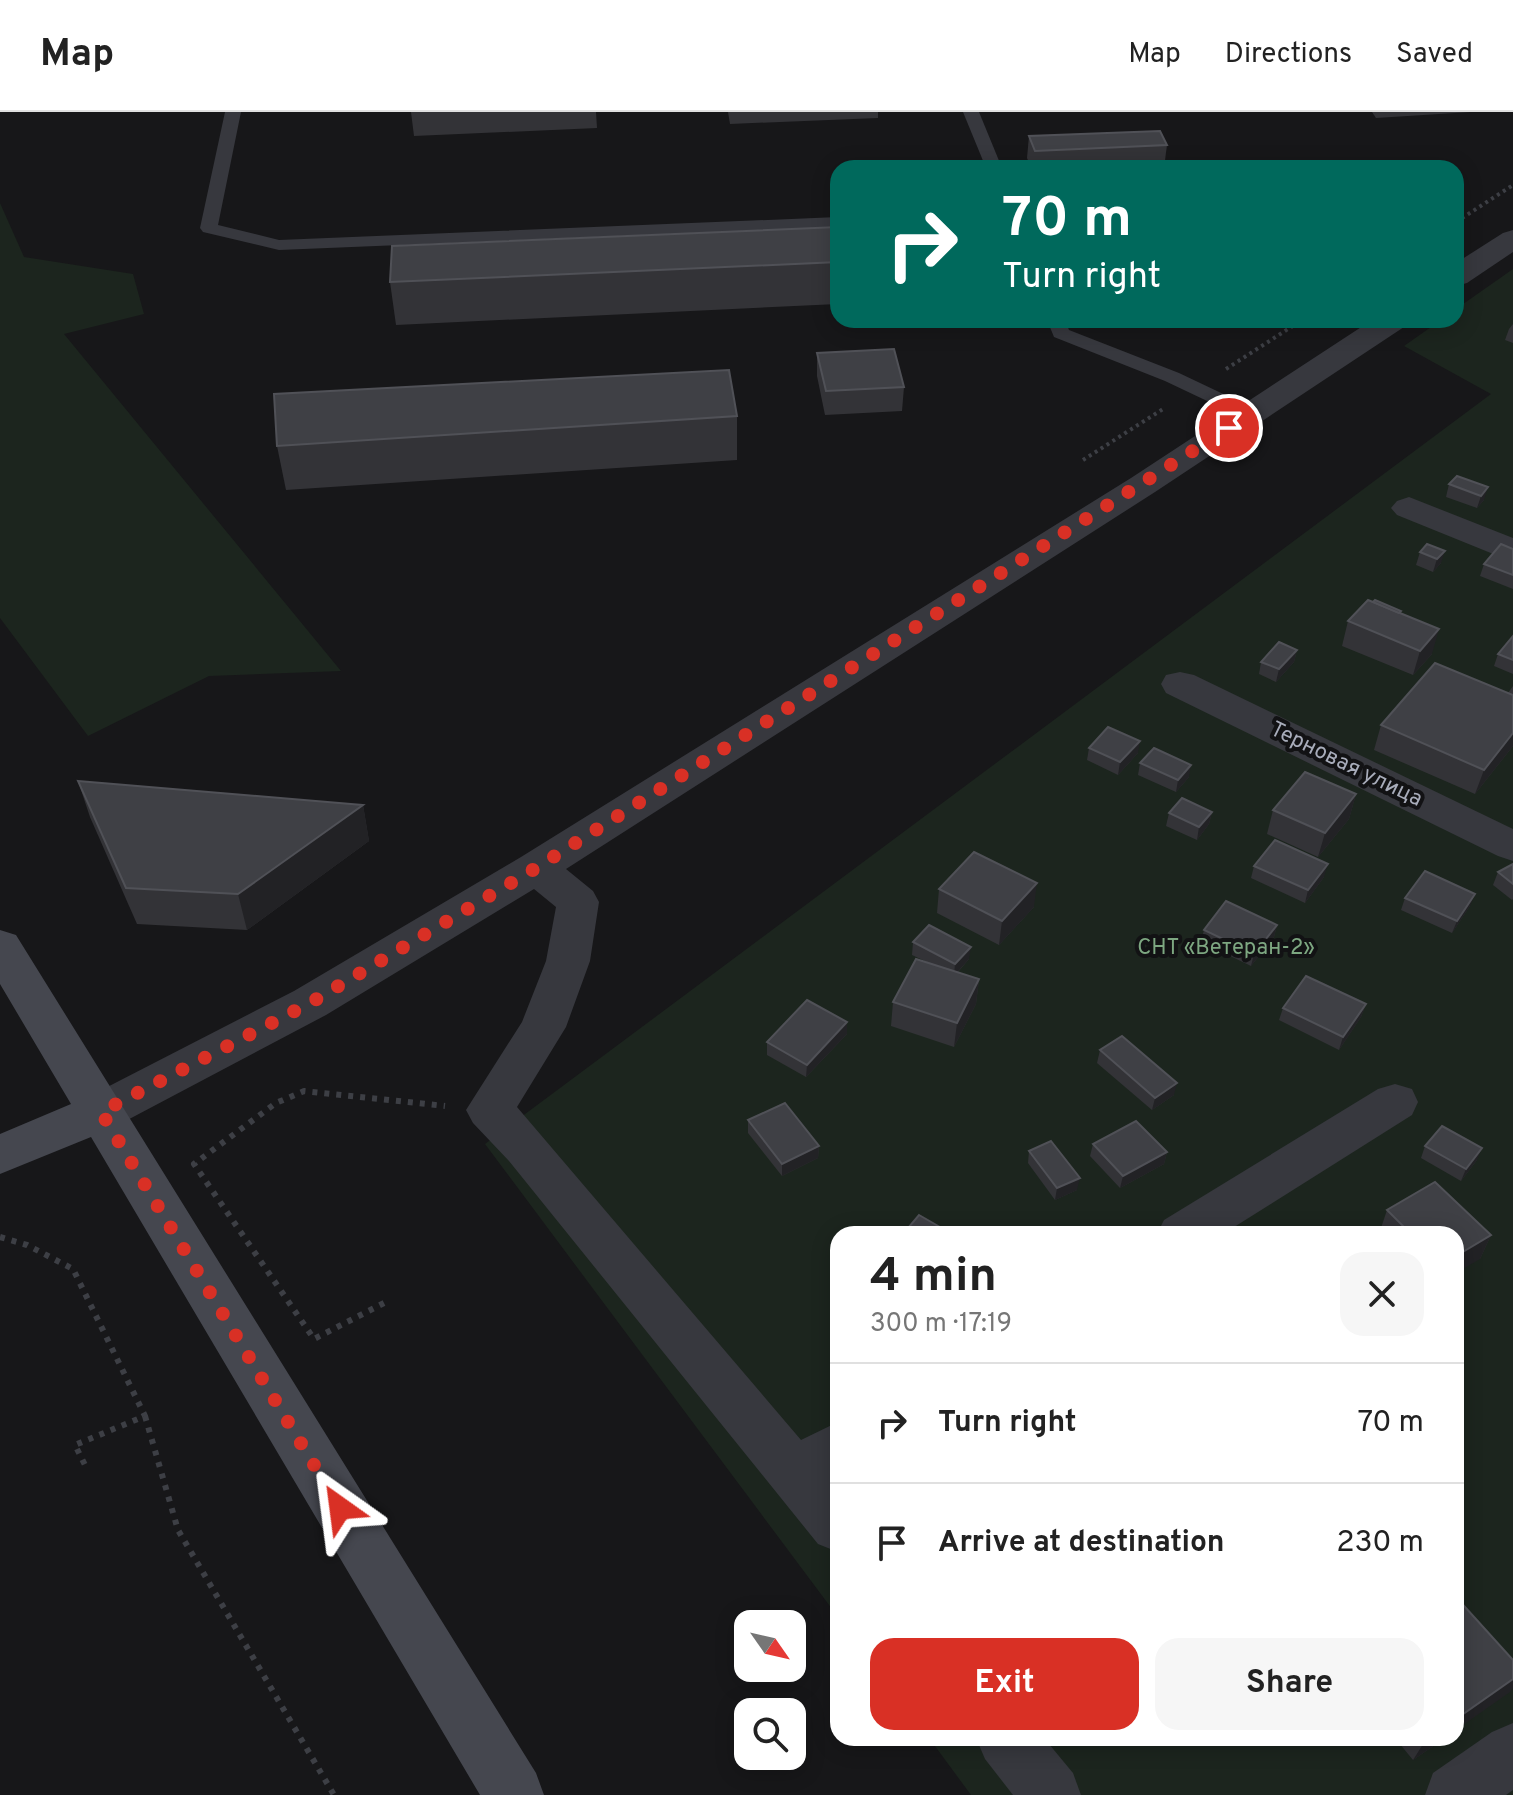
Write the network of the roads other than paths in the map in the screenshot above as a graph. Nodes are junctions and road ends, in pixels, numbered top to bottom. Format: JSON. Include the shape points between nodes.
{"nodes":[{"id":1,"x":233,"y":112,"type":"edge"},
{"id":2,"x":971,"y":112,"type":"edge"},
{"id":3,"x":991,"y":160,"type":"edge"},
{"id":4,"x":830,"y":222,"type":"edge"},
{"id":5,"x":1513,"y":239,"type":"edge"},
{"id":6,"x":1464,"y":272,"type":"edge"},
{"id":7,"x":1059,"y":328,"type":"edge"},
{"id":8,"x":1381,"y":328,"type":"edge"},
{"id":9,"x":1250,"y":414,"type":"junction"},
{"id":10,"x":1409,"y":508,"type":"dead end"},
{"id":11,"x":1513,"y":551,"type":"edge"},
{"id":12,"x":1180,"y":684,"type":"dead end"},
{"id":13,"x":1513,"y":846,"type":"edge"},
{"id":14,"x":536,"y":868,"type":"junction"},
{"id":15,"x":0,"y":946,"type":"edge"},
{"id":16,"x":1395,"y":1102,"type":"dead end"},
{"id":17,"x":101,"y":1112,"type":"junction"},
{"id":18,"x":0,"y":1155,"type":"edge"},
{"id":19,"x":1195,"y":1226,"type":"edge"},
{"id":20,"x":817,"y":1459,"type":"edge"},
{"id":21,"x":830,"y":1500,"type":"edge"},
{"id":22,"x":1012,"y":1746,"type":"edge"},
{"id":23,"x":1513,"y":1753,"type":"edge"},
{"id":24,"x":514,"y":1795,"type":"edge"},
{"id":25,"x":1051,"y":1795,"type":"edge"},
{"id":26,"x":1455,"y":1795,"type":"edge"}],
"edges":[{"from":1,"to":4,"type":"lane","via":[[209,228],[279,245]]},
{"from":2,"to":3,"type":"lane"},
{"from":5,"to":6,"type":"street"},
{"from":7,"to":9,"type":"lane"},
{"from":8,"to":9,"type":"street"},
{"from":9,"to":14,"type":"street"},
{"from":10,"to":11,"type":"street"},
{"from":12,"to":13,"type":"street","name":"Терновая улица"},
{"from":14,"to":17,"type":"street","via":[[310,1003]]},
{"from":14,"to":20,"type":"street","via":[[578,902],[568,961],[543,1027],[490,1110]]},
{"from":15,"to":17,"type":"main road"},
{"from":16,"to":19,"type":"street"},
{"from":17,"to":18,"type":"main road"},
{"from":17,"to":24,"type":"main road"},
{"from":20,"to":21,"type":"street"},
{"from":22,"to":25,"type":"street"},
{"from":23,"to":26,"type":"street"}]}
